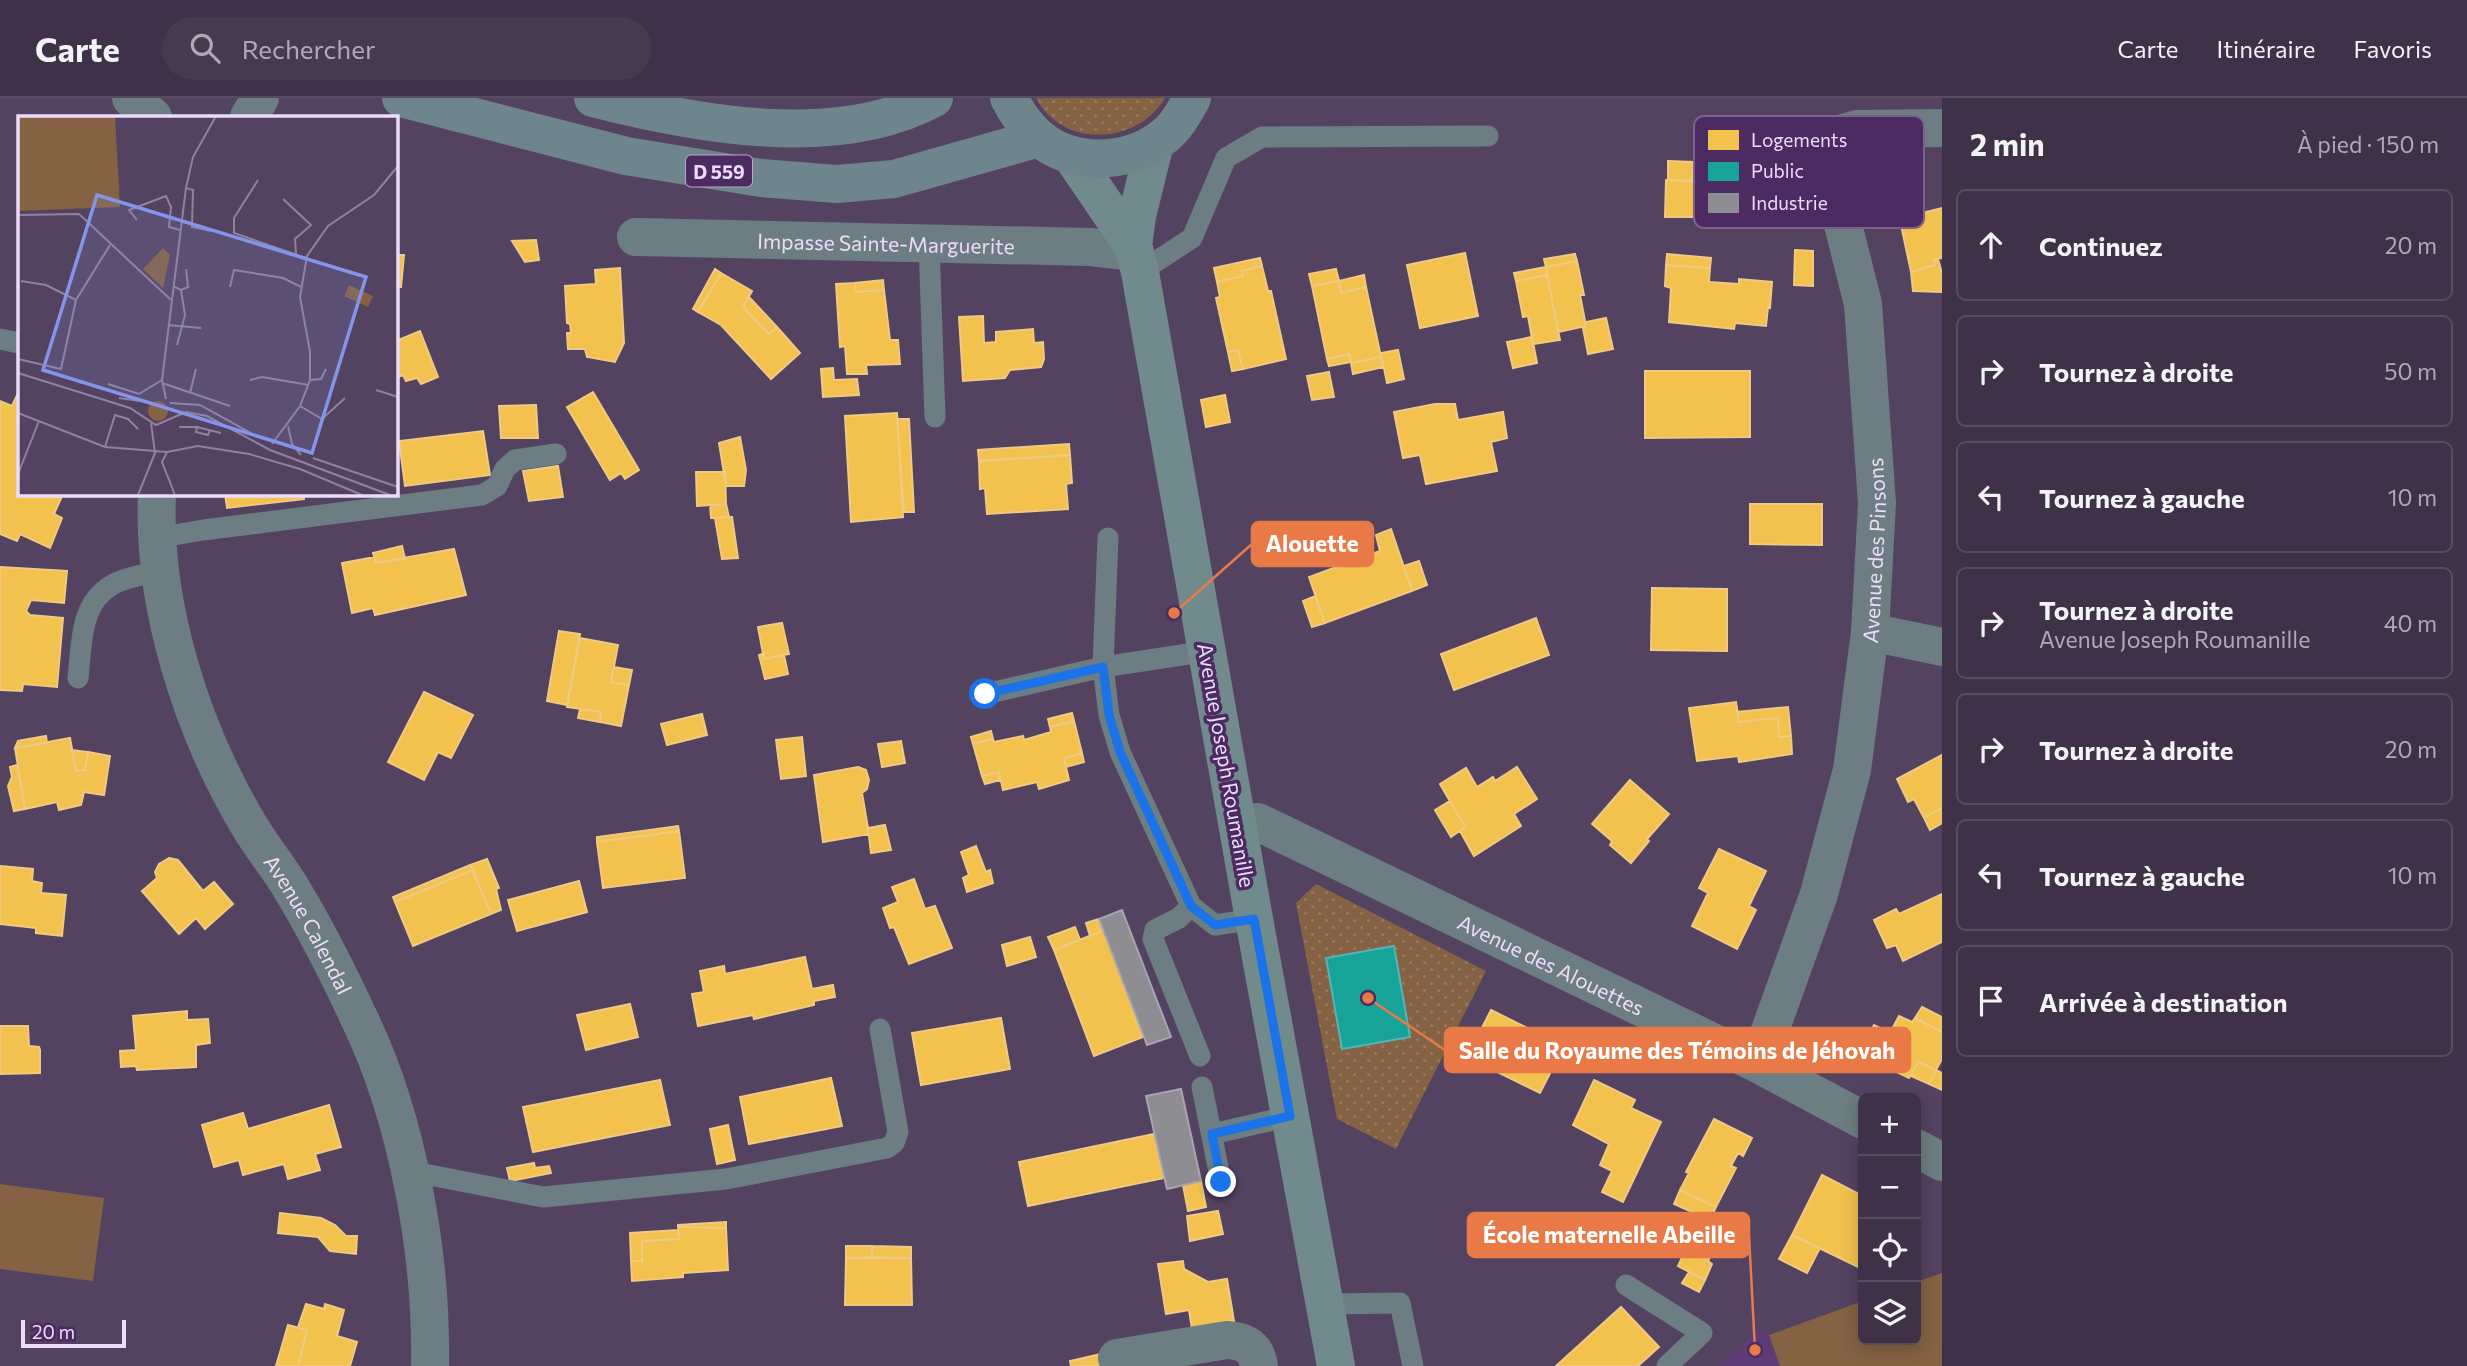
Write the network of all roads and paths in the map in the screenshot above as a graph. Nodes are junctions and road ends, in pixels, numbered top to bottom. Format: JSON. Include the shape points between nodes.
{"nodes":[{"id":1,"x":131,"y":98,"type":"edge"},
{"id":2,"x":260,"y":98,"type":"edge"},
{"id":3,"x":401,"y":98,"type":"edge"},
{"id":4,"x":593,"y":98,"type":"edge"},
{"id":5,"x":934,"y":98,"type":"edge"},
{"id":6,"x":1009,"y":98,"type":"edge"},
{"id":7,"x":1192,"y":98,"type":"edge"},
{"id":8,"x":152,"y":116,"type":"edge"},
{"id":9,"x":250,"y":116,"type":"edge"},
{"id":10,"x":1924,"y":128,"type":"edge"},
{"id":11,"x":1942,"y":128,"type":"edge"},
{"id":12,"x":1488,"y":135,"type":"dead end"},
{"id":13,"x":1155,"y":143,"type":"junction"},
{"id":14,"x":1055,"y":147,"type":"junction"},
{"id":15,"x":1844,"y":228,"type":"edge"},
{"id":16,"x":636,"y":237,"type":"dead end"},
{"id":17,"x":929,"y":244,"type":"junction"},
{"id":18,"x":1136,"y":257,"type":"junction"},
{"id":19,"x":0,"y":338,"type":"edge"},
{"id":20,"x":18,"y":343,"type":"edge"},
{"id":21,"x":935,"y":417,"type":"dead end"},
{"id":22,"x":556,"y":454,"type":"dead end"},
{"id":23,"x":157,"y":495,"type":"edge"},
{"id":24,"x":1108,"y":538,"type":"dead end"},
{"id":25,"x":158,"y":554,"type":"junction"},
{"id":26,"x":1870,"y":632,"type":"junction"},
{"id":27,"x":1942,"y":647,"type":"edge"},
{"id":28,"x":1208,"y":651,"type":"junction"},
{"id":29,"x":1103,"y":667,"type":"junction"},
{"id":30,"x":78,"y":678,"type":"dead end"},
{"id":31,"x":985,"y":694,"type":"dead end"},
{"id":32,"x":1238,"y":824,"type":"junction"},
{"id":33,"x":1191,"y":906,"type":"junction"},
{"id":34,"x":1254,"y":919,"type":"junction"},
{"id":35,"x":880,"y":1029,"type":"dead end"},
{"id":36,"x":1200,"y":1056,"type":"dead end"},
{"id":37,"x":1758,"y":1064,"type":"junction"},
{"id":38,"x":1202,"y":1087,"type":"dead end"},
{"id":39,"x":1290,"y":1116,"type":"junction"},
{"id":40,"x":1858,"y":1117,"type":"edge"},
{"id":41,"x":1212,"y":1134,"type":"junction"},
{"id":42,"x":1921,"y":1151,"type":"edge"},
{"id":43,"x":1942,"y":1162,"type":"edge"},
{"id":44,"x":409,"y":1171,"type":"junction"},
{"id":45,"x":1221,"y":1182,"type":"dead end"},
{"id":46,"x":1626,"y":1285,"type":"dead end"},
{"id":47,"x":1325,"y":1304,"type":"junction"},
{"id":48,"x":1117,"y":1358,"type":"dead end"},
{"id":49,"x":430,"y":1366,"type":"edge"},
{"id":50,"x":1259,"y":1366,"type":"edge"},
{"id":51,"x":1336,"y":1366,"type":"edge"},
{"id":52,"x":1413,"y":1366,"type":"edge"},
{"id":53,"x":1667,"y":1366,"type":"edge"}],
"edges":[{"from":1,"to":8,"type":"street"},
{"from":2,"to":9,"type":"street"},
{"from":3,"to":14,"type":"main road","number":"D 559","via":[[626,156],[761,178],[837,184],[894,179]]},
{"from":4,"to":5,"type":"main road","number":"D 559","via":[[707,122],[830,127],[872,122]]},
{"from":6,"to":14,"type":"main road","via":[[1021,120]]},
{"from":7,"to":13,"type":"main road","via":[[1171,130]]},
{"from":10,"to":11,"type":"street","name":"Avenue des Pinsons"},
{"from":12,"to":18,"type":"lane","via":[[1262,137],[1226,158],[1192,239]]},
{"from":13,"to":14,"type":"main road","via":[[1129,155],[1100,159]]},
{"from":13,"to":18,"type":"main road","name":"Avenue Joseph Roumanille","via":[[1137,216]]},
{"from":14,"to":18,"type":"main road","name":"Avenue Joseph Roumanille"},
{"from":15,"to":26,"type":"street","name":"Avenue des Pinsons","via":[[1863,304],[1877,503]]},
{"from":16,"to":17,"type":"street","name":"Impasse Sainte-Marguerite"},
{"from":17,"to":18,"type":"street","name":"Impasse Sainte-Marguerite","via":[[1090,247]]},
{"from":17,"to":21,"type":"lane"},
{"from":18,"to":28,"type":"main road","name":"Avenue Joseph Roumanille"},
{"from":19,"to":20,"type":"lane"},
{"from":22,"to":25,"type":"lane","via":[[515,460],[496,486],[482,495],[203,530]]},
{"from":23,"to":25,"type":"street","name":"Avenue Calendal"},
{"from":24,"to":29,"type":"lane"},
{"from":25,"to":30,"type":"lane","via":[[90,603]]},
{"from":25,"to":44,"type":"street","name":"Avenue Calendal","via":[[164,606],[214,759],[247,823],[294,893],[361,1022],[393,1106]]},
{"from":26,"to":27,"type":"street"},
{"from":26,"to":37,"type":"street","name":"Avenue des Pinsons","via":[[1852,770],[1818,894]]},
{"from":28,"to":29,"type":"lane"},
{"from":28,"to":32,"type":"main road","name":"Avenue Joseph Roumanille"},
{"from":29,"to":31,"type":"lane"},
{"from":29,"to":33,"type":"lane","via":[[1109,715],[1120,752]]},
{"from":32,"to":34,"type":"main road","name":"Avenue Joseph Roumanille"},
{"from":32,"to":37,"type":"street","name":"Avenue des Alouettes","via":[[1258,822]]},
{"from":33,"to":34,"type":"lane","via":[[1215,925]]},
{"from":33,"to":36,"type":"lane","via":[[1155,930],[1153,939]]},
{"from":34,"to":39,"type":"main road","name":"Avenue Joseph Roumanille"},
{"from":35,"to":44,"type":"lane","via":[[898,1132],[887,1148],[726,1179],[543,1197]]},
{"from":37,"to":40,"type":"street","name":"Avenue des Alouettes"},
{"from":38,"to":41,"type":"lane"},
{"from":39,"to":41,"type":"lane"},
{"from":39,"to":47,"type":"main road","name":"Avenue Joseph Roumanille"},
{"from":41,"to":45,"type":"lane"},
{"from":42,"to":43,"type":"street"},
{"from":44,"to":49,"type":"street","name":"Avenue Calendal","via":[[431,1320]]},
{"from":46,"to":53,"type":"lane","via":[[1702,1333]]},
{"from":47,"to":51,"type":"main road","name":"Avenue Joseph Roumanille"},
{"from":47,"to":52,"type":"lane","via":[[1400,1303]]},
{"from":48,"to":50,"type":"street","via":[[1227,1340],[1251,1346]]}]}
